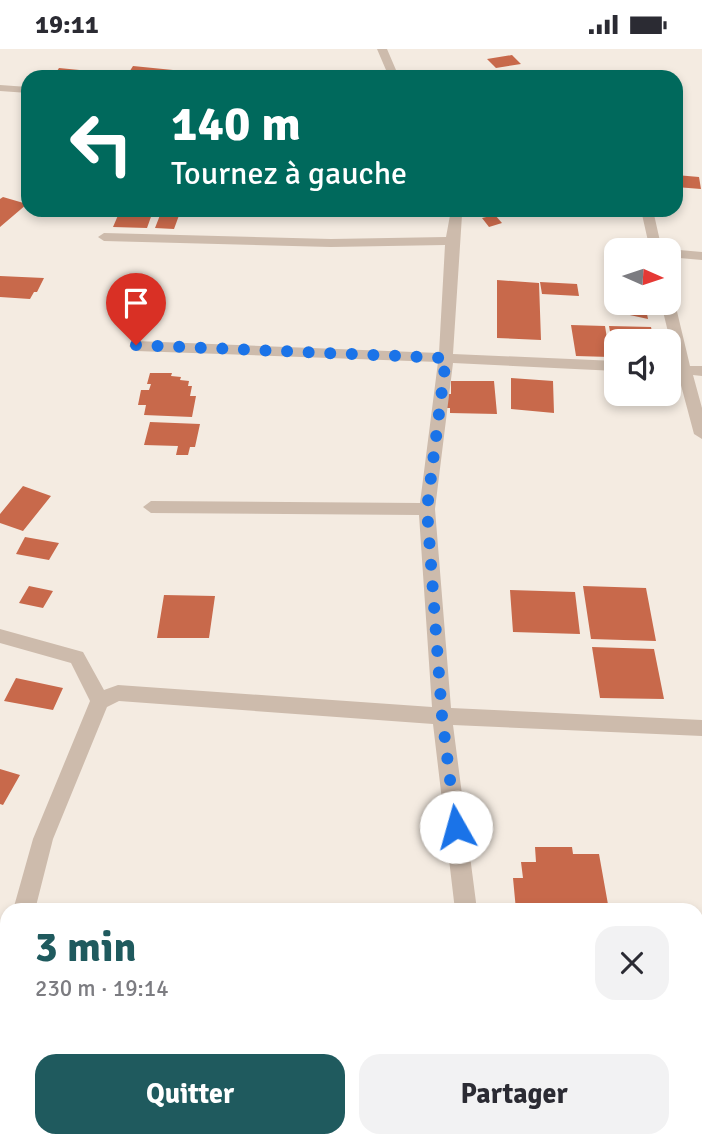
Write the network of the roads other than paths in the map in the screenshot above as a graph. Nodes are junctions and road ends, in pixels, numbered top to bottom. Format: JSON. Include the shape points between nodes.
{"nodes":[{"id":1,"x":382,"y":49,"type":"edge"},
{"id":2,"x":393,"y":70,"type":"edge"},
{"id":3,"x":0,"y":88,"type":"edge"},
{"id":4,"x":21,"y":90,"type":"edge"},
{"id":5,"x":455,"y":217,"type":"edge"},
{"id":6,"x":649,"y":217,"type":"edge"},
{"id":7,"x":104,"y":237,"type":"dead end"},
{"id":8,"x":653,"y":238,"type":"edge"},
{"id":9,"x":452,"y":241,"type":"junction"},
{"id":10,"x":681,"y":254,"type":"edge"},
{"id":11,"x":702,"y":256,"type":"edge"},
{"id":12,"x":136,"y":345,"type":"dead end"},
{"id":13,"x":446,"y":358,"type":"junction"},
{"id":14,"x":604,"y":365,"type":"edge"},
{"id":15,"x":681,"y":369,"type":"edge"},
{"id":16,"x":702,"y":371,"type":"edge"},
{"id":17,"x":681,"y":382,"type":"edge"},
{"id":18,"x":702,"y":434,"type":"edge"},
{"id":19,"x":151,"y":507,"type":"dead end"},
{"id":20,"x":427,"y":509,"type":"junction"},
{"id":21,"x":0,"y":636,"type":"edge"},
{"id":22,"x":100,"y":701,"type":"junction"},
{"id":23,"x":442,"y":716,"type":"junction"},
{"id":24,"x":702,"y":728,"type":"edge"},
{"id":25,"x":26,"y":903,"type":"edge"},
{"id":26,"x":465,"y":903,"type":"edge"}],
"edges":[{"from":1,"to":2,"type":"street"},
{"from":3,"to":4,"type":"street"},
{"from":5,"to":9,"type":"street"},
{"from":6,"to":8,"type":"street"},
{"from":7,"to":9,"type":"street"},
{"from":9,"to":13,"type":"street"},
{"from":10,"to":11,"type":"street"},
{"from":12,"to":13,"type":"street"},
{"from":13,"to":14,"type":"street"},
{"from":13,"to":20,"type":"street"},
{"from":15,"to":16,"type":"street"},
{"from":17,"to":18,"type":"street"},
{"from":19,"to":20,"type":"street"},
{"from":20,"to":23,"type":"street"},
{"from":21,"to":22,"type":"street","via":[[77,657]]},
{"from":22,"to":23,"type":"street","via":[[118,693]]},
{"from":22,"to":25,"type":"street","via":[[43,839]]},
{"from":23,"to":24,"type":"street"},
{"from":23,"to":26,"type":"street"}]}
